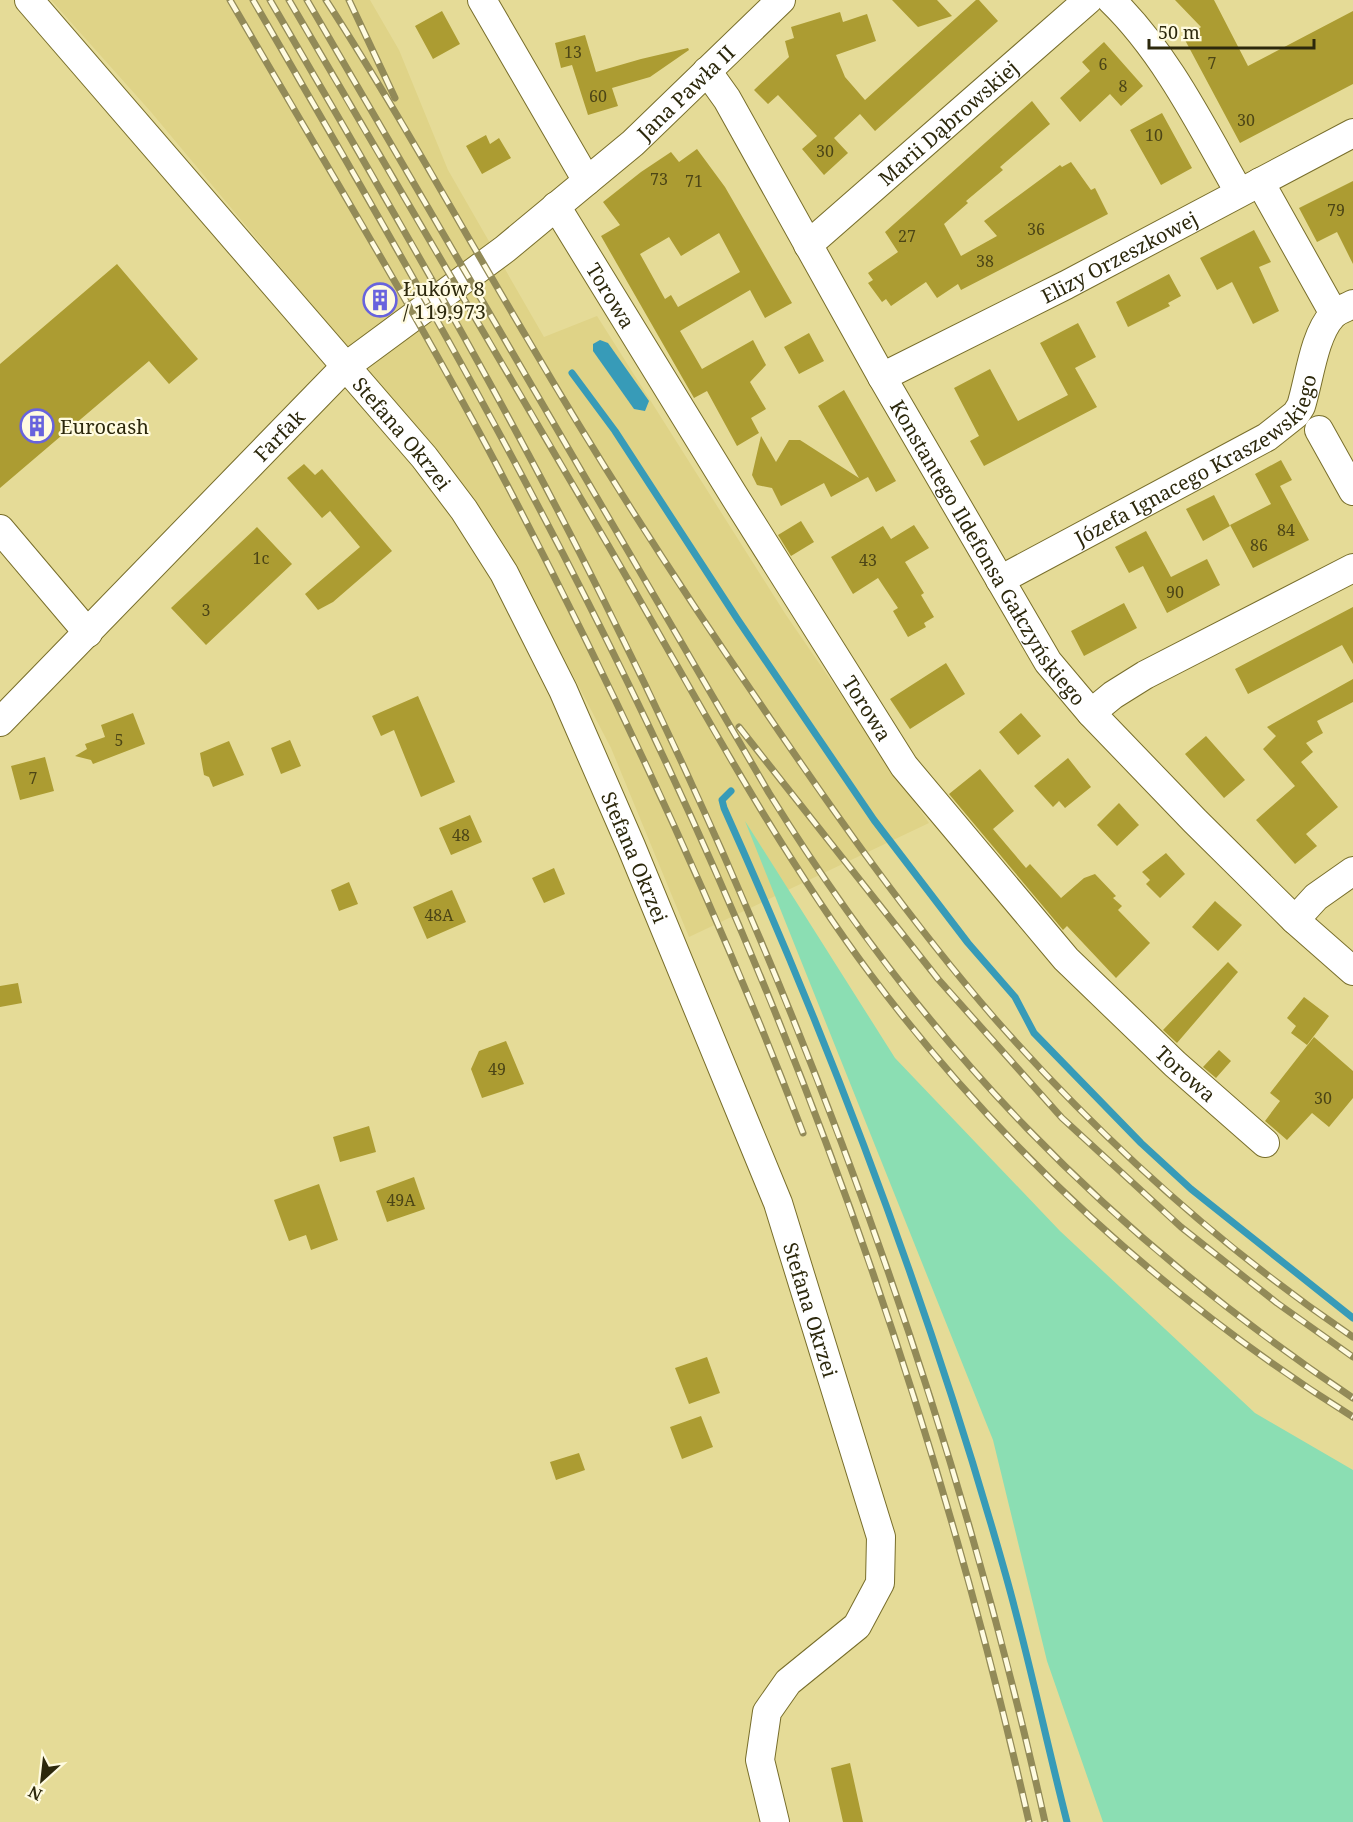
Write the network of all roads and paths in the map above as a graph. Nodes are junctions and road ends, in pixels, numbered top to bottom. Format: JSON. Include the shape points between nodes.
{"nodes":[{"id":1,"x":29,"y":0,"type":"edge"},
{"id":2,"x":482,"y":0,"type":"edge"},
{"id":3,"x":781,"y":0,"type":"edge"},
{"id":4,"x":1088,"y":0,"type":"edge"},
{"id":5,"x":1111,"y":0,"type":"edge"},
{"id":6,"x":707,"y":71,"type":"junction"},
{"id":7,"x":1353,"y":133,"type":"edge"},
{"id":8,"x":587,"y":181,"type":"junction"},
{"id":9,"x":1250,"y":187,"type":"junction"},
{"id":10,"x":556,"y":206,"type":"junction"},
{"id":11,"x":808,"y":245,"type":"junction"},
{"id":12,"x":1343,"y":309,"type":"edge"},
{"id":13,"x":345,"y":367,"type":"junction"},
{"id":14,"x":882,"y":377,"type":"junction"},
{"id":15,"x":1319,"y":430,"type":"dead end"},
{"id":16,"x":1353,"y":491,"type":"edge"},
{"id":17,"x":0,"y":529,"type":"edge"},
{"id":18,"x":1353,"y":568,"type":"edge"},
{"id":19,"x":1000,"y":580,"type":"junction"},
{"id":20,"x":88,"y":633,"type":"junction"},
{"id":21,"x":1090,"y":713,"type":"junction"},
{"id":22,"x":0,"y":722,"type":"edge"},
{"id":23,"x":1353,"y":871,"type":"edge"},
{"id":24,"x":1295,"y":920,"type":"junction"},
{"id":25,"x":1353,"y":971,"type":"edge"},
{"id":26,"x":1265,"y":1143,"type":"dead end"},
{"id":27,"x":775,"y":1822,"type":"edge"}],
"edges":[{"from":1,"to":13,"type":"street","name":"Stefana Okrzei"},
{"from":2,"to":8,"type":"street"},
{"from":3,"to":6,"type":"street","name":"Jana Pawła II"},
{"from":4,"to":11,"type":"street","name":"Marii Dąbrowskiej"},
{"from":5,"to":9,"type":"street","via":[[1128,17]]},
{"from":6,"to":8,"type":"street","name":"Jana Pawła II"},
{"from":6,"to":11,"type":"street","name":"Konstantego Ildefonsa Gałczyńskiego","via":[[727,99]]},
{"from":7,"to":9,"type":"street","name":"Elizy Orzeszkowej"},
{"from":8,"to":10,"type":"street","name":"Farfak"},
{"from":9,"to":12,"type":"street"},
{"from":9,"to":14,"type":"street","name":"Elizy Orzeszkowej"},
{"from":10,"to":13,"type":"street","name":"Farfak","via":[[505,249]]},
{"from":10,"to":26,"type":"street","name":"Torowa","via":[[904,766],[1066,958],[1175,1064]]},
{"from":11,"to":14,"type":"street","name":"Konstantego Ildefonsa Gałczyńskiego"},
{"from":12,"to":19,"type":"street","name":"Józefa Ignacego Kraszewskiego","via":[[1321,334],[1296,414],[1267,437]]},
{"from":13,"to":20,"type":"street","name":"Farfak"},
{"from":13,"to":27,"type":"street","name":"Stefana Okrzei","via":[[424,457],[464,510],[504,573],[563,690],[778,1203],[862,1471],[881,1537],[880,1583],[857,1626],[788,1682],[767,1712],[760,1760]]},
{"from":14,"to":19,"type":"street","name":"Konstantego Ildefonsa Gałczyńskiego"},
{"from":15,"to":16,"type":"street"},
{"from":17,"to":20,"type":"street"},
{"from":18,"to":21,"type":"street","via":[[1144,675]]},
{"from":19,"to":21,"type":"street","name":"Konstantego Ildefonsa Gałczyńskiego","via":[[1048,662]]},
{"from":20,"to":22,"type":"street","name":"Farfak"},
{"from":21,"to":24,"type":"street","name":"Konstantego Ildefonsa Gałczyńskiego"},
{"from":23,"to":24,"type":"street","via":[[1316,897]]},
{"from":24,"to":25,"type":"street","name":"Konstantego Ildefonsa Gałczyńskiego"}]}
